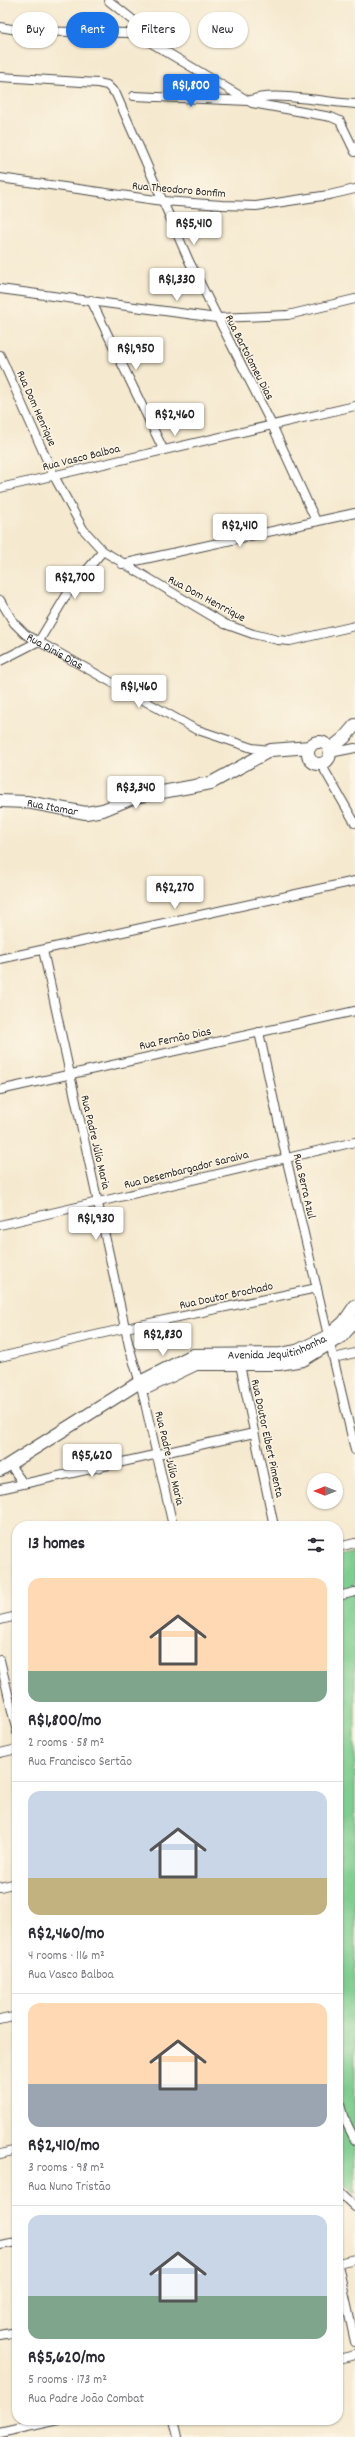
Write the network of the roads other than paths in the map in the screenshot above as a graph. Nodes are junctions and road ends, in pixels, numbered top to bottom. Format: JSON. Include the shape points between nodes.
{"nodes":[{"id":1,"x":109,"y":1,"type":"edge"},
{"id":2,"x":127,"y":15,"type":"edge"},
{"id":3,"x":0,"y":27,"type":"edge"},
{"id":4,"x":127,"y":33,"type":"edge"},
{"id":5,"x":160,"y":48,"type":"edge"},
{"id":6,"x":0,"y":77,"type":"edge"},
{"id":7,"x":134,"y":96,"type":"dead end"},
{"id":8,"x":249,"y":101,"type":"junction"},
{"id":9,"x":355,"y":104,"type":"edge"},
{"id":10,"x":355,"y":152,"type":"edge"},
{"id":11,"x":0,"y":178,"type":"edge"},
{"id":12,"x":355,"y":189,"type":"edge"},
{"id":13,"x":162,"y":200,"type":"junction"},
{"id":14,"x":0,"y":289,"type":"edge"},
{"id":15,"x":355,"y":299,"type":"edge"},
{"id":16,"x":91,"y":300,"type":"junction"},
{"id":17,"x":217,"y":318,"type":"junction"},
{"id":18,"x":0,"y":355,"type":"edge"},
{"id":19,"x":355,"y":406,"type":"edge"},
{"id":20,"x":272,"y":424,"type":"junction"},
{"id":21,"x":163,"y":450,"type":"junction"},
{"id":22,"x":54,"y":476,"type":"junction"},
{"id":23,"x":0,"y":488,"type":"edge"},
{"id":24,"x":355,"y":513,"type":"edge"},
{"id":25,"x":316,"y":521,"type":"junction"},
{"id":26,"x":103,"y":552,"type":"junction"},
{"id":27,"x":122,"y":564,"type":"junction"},
{"id":28,"x":0,"y":600,"type":"edge"},
{"id":29,"x":355,"y":626,"type":"edge"},
{"id":30,"x":38,"y":641,"type":"junction"},
{"id":31,"x":0,"y":661,"type":"edge"},
{"id":32,"x":355,"y":726,"type":"edge"},
{"id":33,"x":355,"y":748,"type":"edge"},
{"id":34,"x":328,"y":749,"type":"junction"},
{"id":35,"x":309,"y":751,"type":"junction"},
{"id":36,"x":267,"y":753,"type":"junction"},
{"id":37,"x":320,"y":764,"type":"junction"},
{"id":38,"x":0,"y":801,"type":"edge"},
{"id":39,"x":355,"y":823,"type":"edge"},
{"id":40,"x":355,"y":881,"type":"edge"},
{"id":41,"x":43,"y":950,"type":"junction"},
{"id":42,"x":0,"y":959,"type":"edge"},
{"id":43,"x":355,"y":1011,"type":"edge"},
{"id":44,"x":259,"y":1032,"type":"junction"},
{"id":45,"x":69,"y":1074,"type":"junction"},
{"id":46,"x":0,"y":1090,"type":"edge"},
{"id":47,"x":355,"y":1142,"type":"edge"},
{"id":48,"x":286,"y":1157,"type":"junction"},
{"id":49,"x":98,"y":1203,"type":"junction"},
{"id":50,"x":0,"y":1225,"type":"edge"},
{"id":51,"x":317,"y":1288,"type":"junction"},
{"id":52,"x":355,"y":1306,"type":"edge"},
{"id":53,"x":355,"y":1321,"type":"edge"},
{"id":54,"x":126,"y":1328,"type":"junction"},
{"id":55,"x":329,"y":1340,"type":"junction"},
{"id":56,"x":355,"y":1353,"type":"edge"},
{"id":57,"x":0,"y":1358,"type":"edge"},
{"id":58,"x":334,"y":1358,"type":"junction"},
{"id":59,"x":239,"y":1359,"type":"junction"},
{"id":60,"x":141,"y":1386,"type":"junction"},
{"id":61,"x":254,"y":1433,"type":"junction"},
{"id":62,"x":355,"y":1447,"type":"edge"},
{"id":63,"x":156,"y":1454,"type":"junction"},
{"id":64,"x":8,"y":1469,"type":"edge"},
{"id":65,"x":0,"y":1480,"type":"edge"},
{"id":66,"x":23,"y":1483,"type":"junction"},
{"id":67,"x":0,"y":1489,"type":"edge"},
{"id":68,"x":172,"y":1521,"type":"edge"},
{"id":69,"x":273,"y":1521,"type":"edge"},
{"id":70,"x":355,"y":1543,"type":"edge"},
{"id":71,"x":343,"y":1546,"type":"edge"},
{"id":72,"x":355,"y":1592,"type":"edge"},
{"id":73,"x":343,"y":1595,"type":"edge"},
{"id":74,"x":12,"y":1617,"type":"edge"},
{"id":75,"x":0,"y":1620,"type":"edge"},
{"id":76,"x":0,"y":1660,"type":"edge"},
{"id":77,"x":12,"y":1711,"type":"edge"},
{"id":78,"x":12,"y":1750,"type":"edge"},
{"id":79,"x":0,"y":1753,"type":"edge"},
{"id":80,"x":12,"y":1884,"type":"edge"},
{"id":81,"x":0,"y":1887,"type":"edge"},
{"id":82,"x":12,"y":2017,"type":"edge"},
{"id":83,"x":0,"y":2020,"type":"edge"},
{"id":84,"x":343,"y":2116,"type":"edge"},
{"id":85,"x":355,"y":2140,"type":"edge"},
{"id":86,"x":12,"y":2151,"type":"edge"},
{"id":87,"x":0,"y":2154,"type":"edge"},
{"id":88,"x":343,"y":2196,"type":"edge"},
{"id":89,"x":355,"y":2207,"type":"edge"},
{"id":90,"x":12,"y":2243,"type":"edge"},
{"id":91,"x":0,"y":2245,"type":"edge"},
{"id":92,"x":355,"y":2258,"type":"edge"},
{"id":93,"x":343,"y":2262,"type":"edge"},
{"id":94,"x":343,"y":2287,"type":"edge"},
{"id":95,"x":12,"y":2333,"type":"edge"},
{"id":96,"x":0,"y":2336,"type":"edge"},
{"id":97,"x":355,"y":2342,"type":"edge"},
{"id":98,"x":355,"y":2355,"type":"edge"},
{"id":99,"x":343,"y":2358,"type":"edge"},
{"id":100,"x":36,"y":2425,"type":"edge"},
{"id":101,"x":175,"y":2425,"type":"edge"},
{"id":102,"x":0,"y":2433,"type":"edge"},
{"id":103,"x":178,"y":2437,"type":"edge"}],
"edges":[{"from":1,"to":2,"type":"street"},
{"from":3,"to":4,"type":"street","via":[[23,31]]},
{"from":5,"to":8,"type":"street"},
{"from":6,"to":13,"type":"street","name":"Rua Bartolomeu Dias","via":[[107,85],[120,102]]},
{"from":7,"to":8,"type":"street"},
{"from":8,"to":9,"type":"street","via":[[257,97]]},
{"from":8,"to":10,"type":"street","via":[[256,105],[336,119],[343,124]]},
{"from":11,"to":13,"type":"street","name":"Rua Theodoro Bonfim"},
{"from":12,"to":13,"type":"street","name":"Rua Theodoro Bonfim","via":[[329,196],[256,206]]},
{"from":13,"to":17,"type":"street","name":"Rua Bartolomeu Dias"},
{"from":14,"to":16,"type":"street"},
{"from":15,"to":17,"type":"street","via":[[288,315]]},
{"from":16,"to":17,"type":"street"},
{"from":16,"to":21,"type":"street"},
{"from":17,"to":20,"type":"street","name":"Rua Bartolomeu Dias"},
{"from":18,"to":22,"type":"street","name":"Rua Dom Henrique"},
{"from":19,"to":20,"type":"street","name":"Rua Vasco Balboa"},
{"from":20,"to":21,"type":"street","name":"Rua Vasco Balboa"},
{"from":20,"to":25,"type":"street","name":"Rua Bartolomeu Dias"},
{"from":21,"to":22,"type":"street","name":"Rua Vasco Balboa"},
{"from":22,"to":23,"type":"street","name":"Rua Vasco Balboa"},
{"from":22,"to":26,"type":"street","name":"Rua Dom Henrique","via":[[83,529]]},
{"from":24,"to":25,"type":"street"},
{"from":25,"to":27,"type":"street"},
{"from":26,"to":27,"type":"street","name":"Rua Dom Henrrique"},
{"from":26,"to":30,"type":"street","via":[[69,590]]},
{"from":27,"to":29,"type":"street","name":"Rua Dom Henrrique","via":[[225,624],[266,638],[290,641]]},
{"from":28,"to":30,"type":"street","name":"Rua Dinis Dias","via":[[14,623],[25,634]]},
{"from":30,"to":31,"type":"street"},
{"from":30,"to":36,"type":"street","name":"Rua Dinis Dias","via":[[195,729]]},
{"from":32,"to":34,"type":"street","via":[[344,738]]},
{"from":33,"to":34,"type":"street"},
{"from":34,"to":35,"type":"street","via":[[317,743]]},
{"from":34,"to":37,"type":"street","via":[[327,760]]},
{"from":35,"to":36,"type":"street"},
{"from":35,"to":37,"type":"street","via":[[312,762]]},
{"from":36,"to":38,"type":"street","name":"Rua Itamar","via":[[211,783],[135,798],[103,810],[86,813],[27,802]]},
{"from":37,"to":39,"type":"street"},
{"from":40,"to":41,"type":"street"},
{"from":41,"to":42,"type":"street"},
{"from":41,"to":45,"type":"street","name":"Rua Padre Júlio Maria"},
{"from":43,"to":44,"type":"street","name":"Rua Fernão Dias"},
{"from":44,"to":45,"type":"street","name":"Rua Fernão Dias"},
{"from":44,"to":48,"type":"street","name":"Rua Serra Azul"},
{"from":45,"to":46,"type":"street","name":"Rua Fernão Dias"},
{"from":45,"to":49,"type":"street","name":"Rua Padre Júlio Maria"},
{"from":47,"to":48,"type":"street","name":"Rua Desembargador Saraiva"},
{"from":48,"to":49,"type":"street","name":"Rua Desembargador Saraiva"},
{"from":48,"to":51,"type":"street","name":"Rua Serra Azul"},
{"from":49,"to":50,"type":"street","name":"Rua Desembargador Saraiva"},
{"from":49,"to":54,"type":"street","name":"Rua Padre Júlio Maria"},
{"from":51,"to":54,"type":"street","name":"Rua Doutor Brochado"},
{"from":51,"to":55,"type":"street","name":"Rua Serra Azul"},
{"from":52,"to":55,"type":"street","name":"Avenida Jequitinhonha"},
{"from":53,"to":55,"type":"street","name":"Avenida Jequitinhonha","via":[[342,1336]]},
{"from":54,"to":57,"type":"street","name":"Rua Doutor Brochado"},
{"from":54,"to":60,"type":"street","name":"Rua Padre Júlio Maria"},
{"from":55,"to":58,"type":"street","name":"Rua Serra Azul"},
{"from":55,"to":59,"type":"street","name":"Avenida Jequitinhonha","via":[[303,1360],[279,1364]]},
{"from":56,"to":58,"type":"street"},
{"from":58,"to":62,"type":"street","name":"Rua Serra Azul"},
{"from":59,"to":60,"type":"street","name":"Avenida Jequitinhonha","via":[[196,1364]]},
{"from":59,"to":61,"type":"street","name":"Rua Doutor Elbert Pimenta"},
{"from":60,"to":63,"type":"street","name":"Rua Padre Júlio Maria"},
{"from":60,"to":64,"type":"street","name":"Avenida Jequitinhonha"},
{"from":61,"to":63,"type":"street"},
{"from":61,"to":69,"type":"street","name":"Rua Doutor Elbert Pimenta"},
{"from":63,"to":66,"type":"street"},
{"from":63,"to":68,"type":"street","name":"Rua Padre Júlio Maria"},
{"from":64,"to":65,"type":"street","name":"Avenida Jequitinhonha"},
{"from":64,"to":66,"type":"street"},
{"from":66,"to":67,"type":"street"},
{"from":70,"to":71,"type":"street"},
{"from":72,"to":73,"type":"street"},
{"from":74,"to":75,"type":"street"},
{"from":76,"to":77,"type":"street"},
{"from":78,"to":79,"type":"street"},
{"from":80,"to":81,"type":"street"},
{"from":82,"to":83,"type":"street"},
{"from":84,"to":85,"type":"street"},
{"from":86,"to":87,"type":"street"},
{"from":88,"to":89,"type":"street"},
{"from":90,"to":91,"type":"street"},
{"from":92,"to":93,"type":"street"},
{"from":94,"to":97,"type":"street"},
{"from":95,"to":96,"type":"street"},
{"from":98,"to":99,"type":"street"},
{"from":100,"to":102,"type":"street"},
{"from":101,"to":103,"type":"street"}]}
